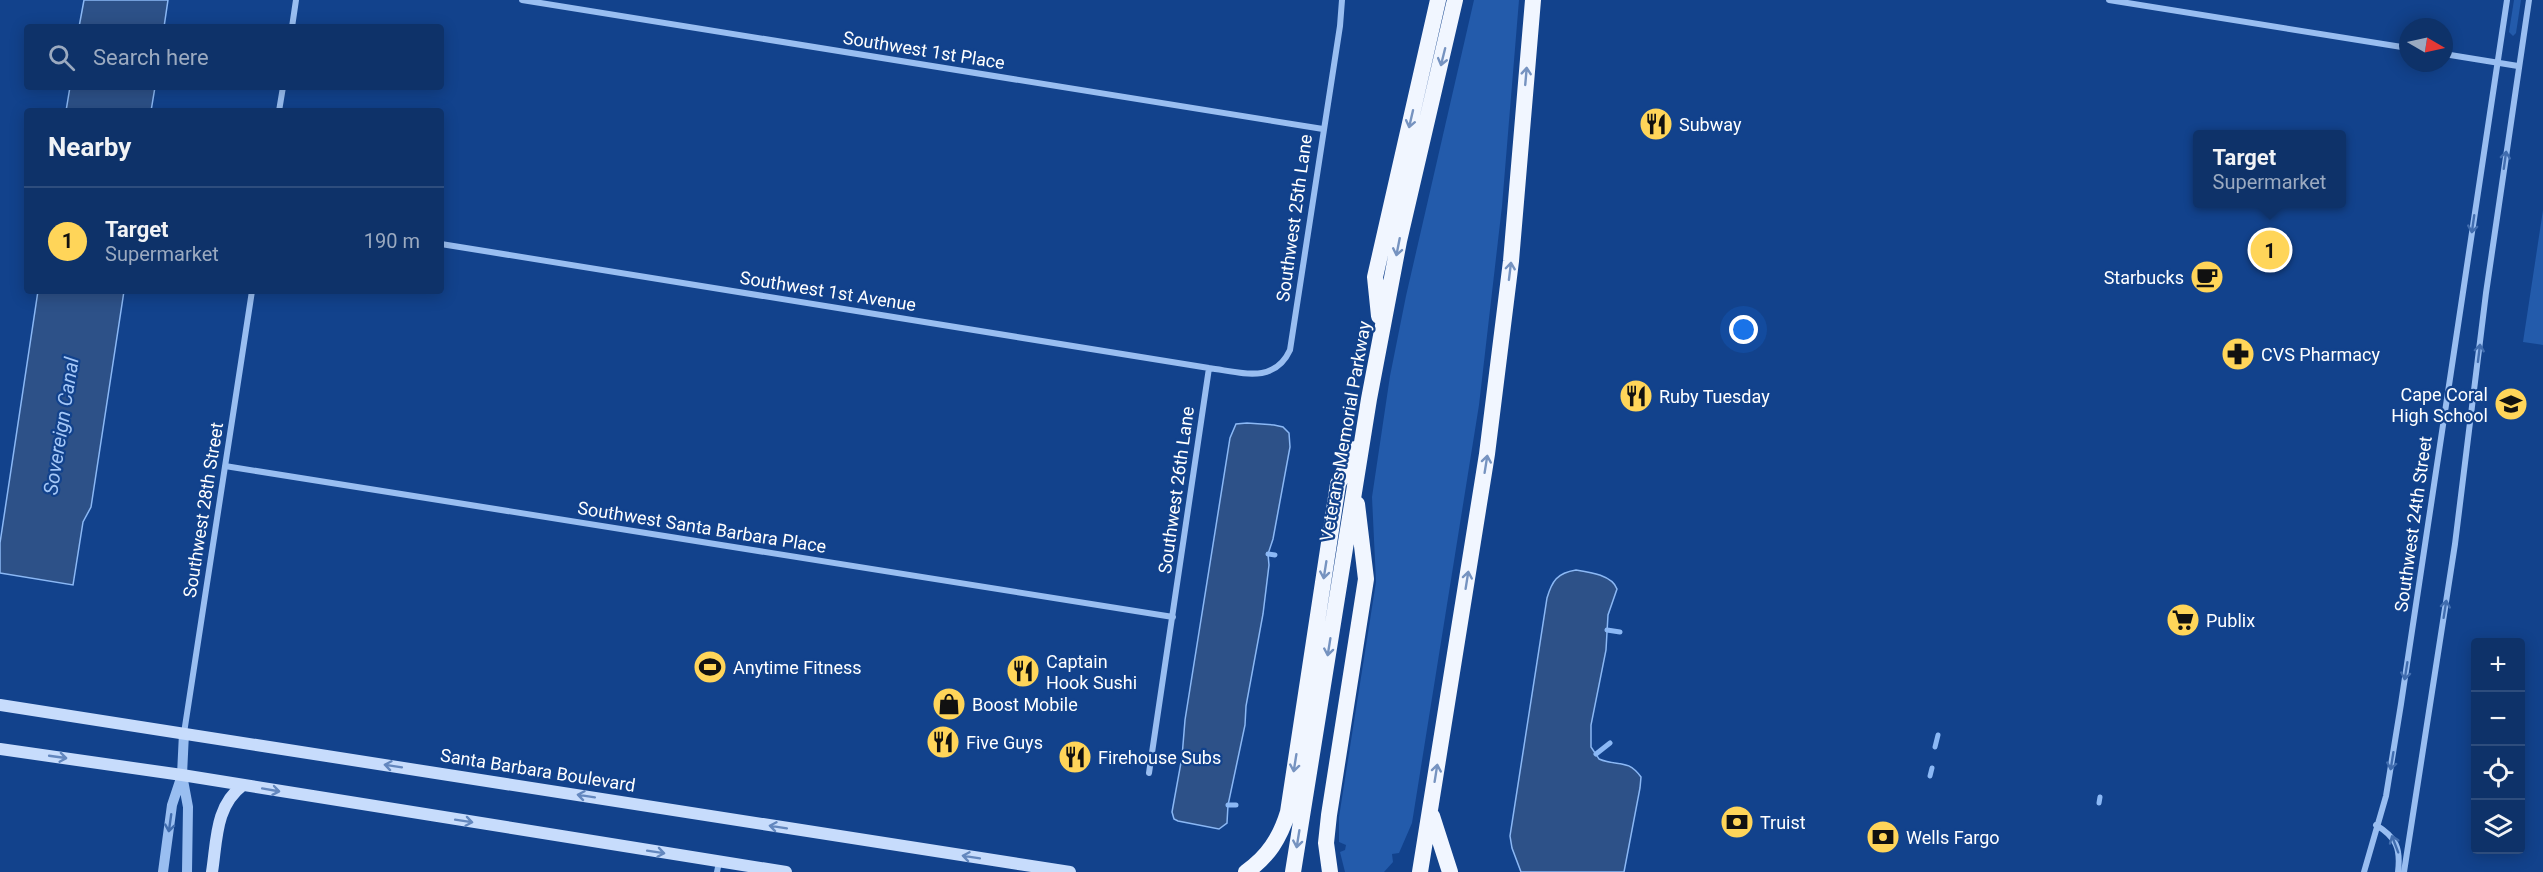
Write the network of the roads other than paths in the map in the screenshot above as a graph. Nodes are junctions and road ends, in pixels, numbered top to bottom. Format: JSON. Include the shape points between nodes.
{"nodes":[{"id":1,"x":296,"y":0,"type":"edge"},
{"id":2,"x":522,"y":0,"type":"edge"},
{"id":3,"x":1342,"y":0,"type":"edge"},
{"id":4,"x":1438,"y":0,"type":"edge"},
{"id":5,"x":1455,"y":0,"type":"edge"},
{"id":6,"x":1533,"y":0,"type":"edge"},
{"id":7,"x":2109,"y":0,"type":"edge"},
{"id":8,"x":2507,"y":0,"type":"edge"},
{"id":9,"x":2529,"y":0,"type":"edge"},
{"id":10,"x":292,"y":24,"type":"edge"},
{"id":11,"x":2399,"y":47,"type":"edge"},
{"id":12,"x":2453,"y":55,"type":"edge"},
{"id":13,"x":2497,"y":62,"type":"junction"},
{"id":14,"x":2518,"y":66,"type":"junction"},
{"id":15,"x":282,"y":90,"type":"edge"},
{"id":16,"x":280,"y":108,"type":"edge"},
{"id":17,"x":1323,"y":129,"type":"junction"},
{"id":18,"x":444,"y":244,"type":"edge"},
{"id":19,"x":252,"y":294,"type":"edge"},
{"id":20,"x":1380,"y":338,"type":"junction"},
{"id":21,"x":1209,"y":368,"type":"junction"},
{"id":22,"x":1363,"y":435,"type":"junction"},
{"id":23,"x":225,"y":466,"type":"junction"},
{"id":24,"x":1354,"y":485,"type":"junction"},
{"id":25,"x":1173,"y":617,"type":"junction"},
{"id":26,"x":0,"y":705,"type":"edge"},
{"id":27,"x":184,"y":733,"type":"junction"},
{"id":28,"x":0,"y":749,"type":"edge"},
{"id":29,"x":1149,"y":773,"type":"dead end"},
{"id":30,"x":182,"y":775,"type":"junction"},
{"id":31,"x":243,"y":785,"type":"junction"},
{"id":32,"x":1430,"y":810,"type":"junction"},
{"id":33,"x":2376,"y":825,"type":"junction"},
{"id":34,"x":718,"y":867,"type":"edge"},
{"id":35,"x":163,"y":872,"type":"edge"},
{"id":36,"x":187,"y":872,"type":"edge"},
{"id":37,"x":212,"y":872,"type":"edge"},
{"id":38,"x":786,"y":872,"type":"edge"},
{"id":39,"x":1070,"y":872,"type":"edge"},
{"id":40,"x":1246,"y":872,"type":"edge"},
{"id":41,"x":1293,"y":872,"type":"edge"},
{"id":42,"x":1330,"y":872,"type":"edge"},
{"id":43,"x":1420,"y":872,"type":"edge"},
{"id":44,"x":1450,"y":872,"type":"edge"},
{"id":45,"x":2364,"y":872,"type":"edge"},
{"id":46,"x":2398,"y":872,"type":"edge"},
{"id":47,"x":2404,"y":872,"type":"edge"}],
"edges":[{"from":1,"to":10,"type":"street"},
{"from":2,"to":17,"type":"street","name":"Southwest 1st Place"},
{"from":3,"to":17,"type":"street","name":"Southwest 25th Lane"},
{"from":4,"to":20,"type":"highway","one_way":true,"via":[[1375,277]]},
{"from":5,"to":20,"type":"highway","name":"Veterans Memorial Parkway","one_way":true},
{"from":32,"to":6,"type":"highway","one_way":true,"via":[[1491,422],[1511,261]]},
{"from":7,"to":11,"type":"street"},
{"from":8,"to":13,"type":"street","name":"Southwest 24th Street"},
{"from":9,"to":14,"type":"street"},
{"from":12,"to":13,"type":"street"},
{"from":13,"to":14,"type":"street"},
{"from":13,"to":33,"type":"street","name":"Southwest 24th Street","one_way":true,"via":[[2401,704],[2386,795]]},
{"from":47,"to":14,"type":"street","one_way":true,"via":[[2455,544]]},
{"from":15,"to":16,"type":"street"},
{"from":17,"to":21,"type":"street","name":"Southwest 25th Lane","via":[[1293,336],[1285,361],[1264,374]]},
{"from":18,"to":21,"type":"street","name":"Southwest 1st Avenue"},
{"from":19,"to":23,"type":"street","name":"Southwest 28th Street"},
{"from":20,"to":22,"type":"highway","name":"Veterans Memorial Parkway"},
{"from":21,"to":25,"type":"street","name":"Southwest 26th Lane"},
{"from":22,"to":24,"type":"highway","name":"Veterans Memorial Parkway"},
{"from":22,"to":40,"type":"highway","one_way":true,"via":[[1338,484],[1288,812],[1276,842]]},
{"from":23,"to":25,"type":"street","name":"Southwest Santa Barbara Place"},
{"from":23,"to":27,"type":"street","name":"Southwest 28th Street"},
{"from":24,"to":41,"type":"highway","name":"Veterans Memorial Parkway","one_way":true},
{"from":24,"to":42,"type":"highway","via":[[1366,579],[1329,815],[1326,843]]},
{"from":25,"to":29,"type":"street","name":"Southwest 26th Lane"},
{"from":26,"to":27,"type":"main road","name":"Santa Barbara Boulevard"},
{"from":27,"to":30,"type":"street"},
{"from":39,"to":27,"type":"main road","name":"Santa Barbara Boulevard","one_way":true},
{"from":28,"to":30,"type":"main road","one_way":true},
{"from":30,"to":31,"type":"main road"},
{"from":30,"to":35,"type":"street","one_way":true,"via":[[172,805]]},
{"from":30,"to":36,"type":"street","via":[[188,807]]},
{"from":31,"to":34,"type":"main road","one_way":true},
{"from":31,"to":37,"type":"main road","via":[[231,794],[222,811]]},
{"from":32,"to":43,"type":"highway"},
{"from":32,"to":44,"type":"highway"},
{"from":33,"to":45,"type":"street","name":"Southwest 24th Street"},
{"from":46,"to":33,"type":"street","one_way":true,"via":[[2397,846],[2390,834]]},
{"from":34,"to":38,"type":"main road"}]}
